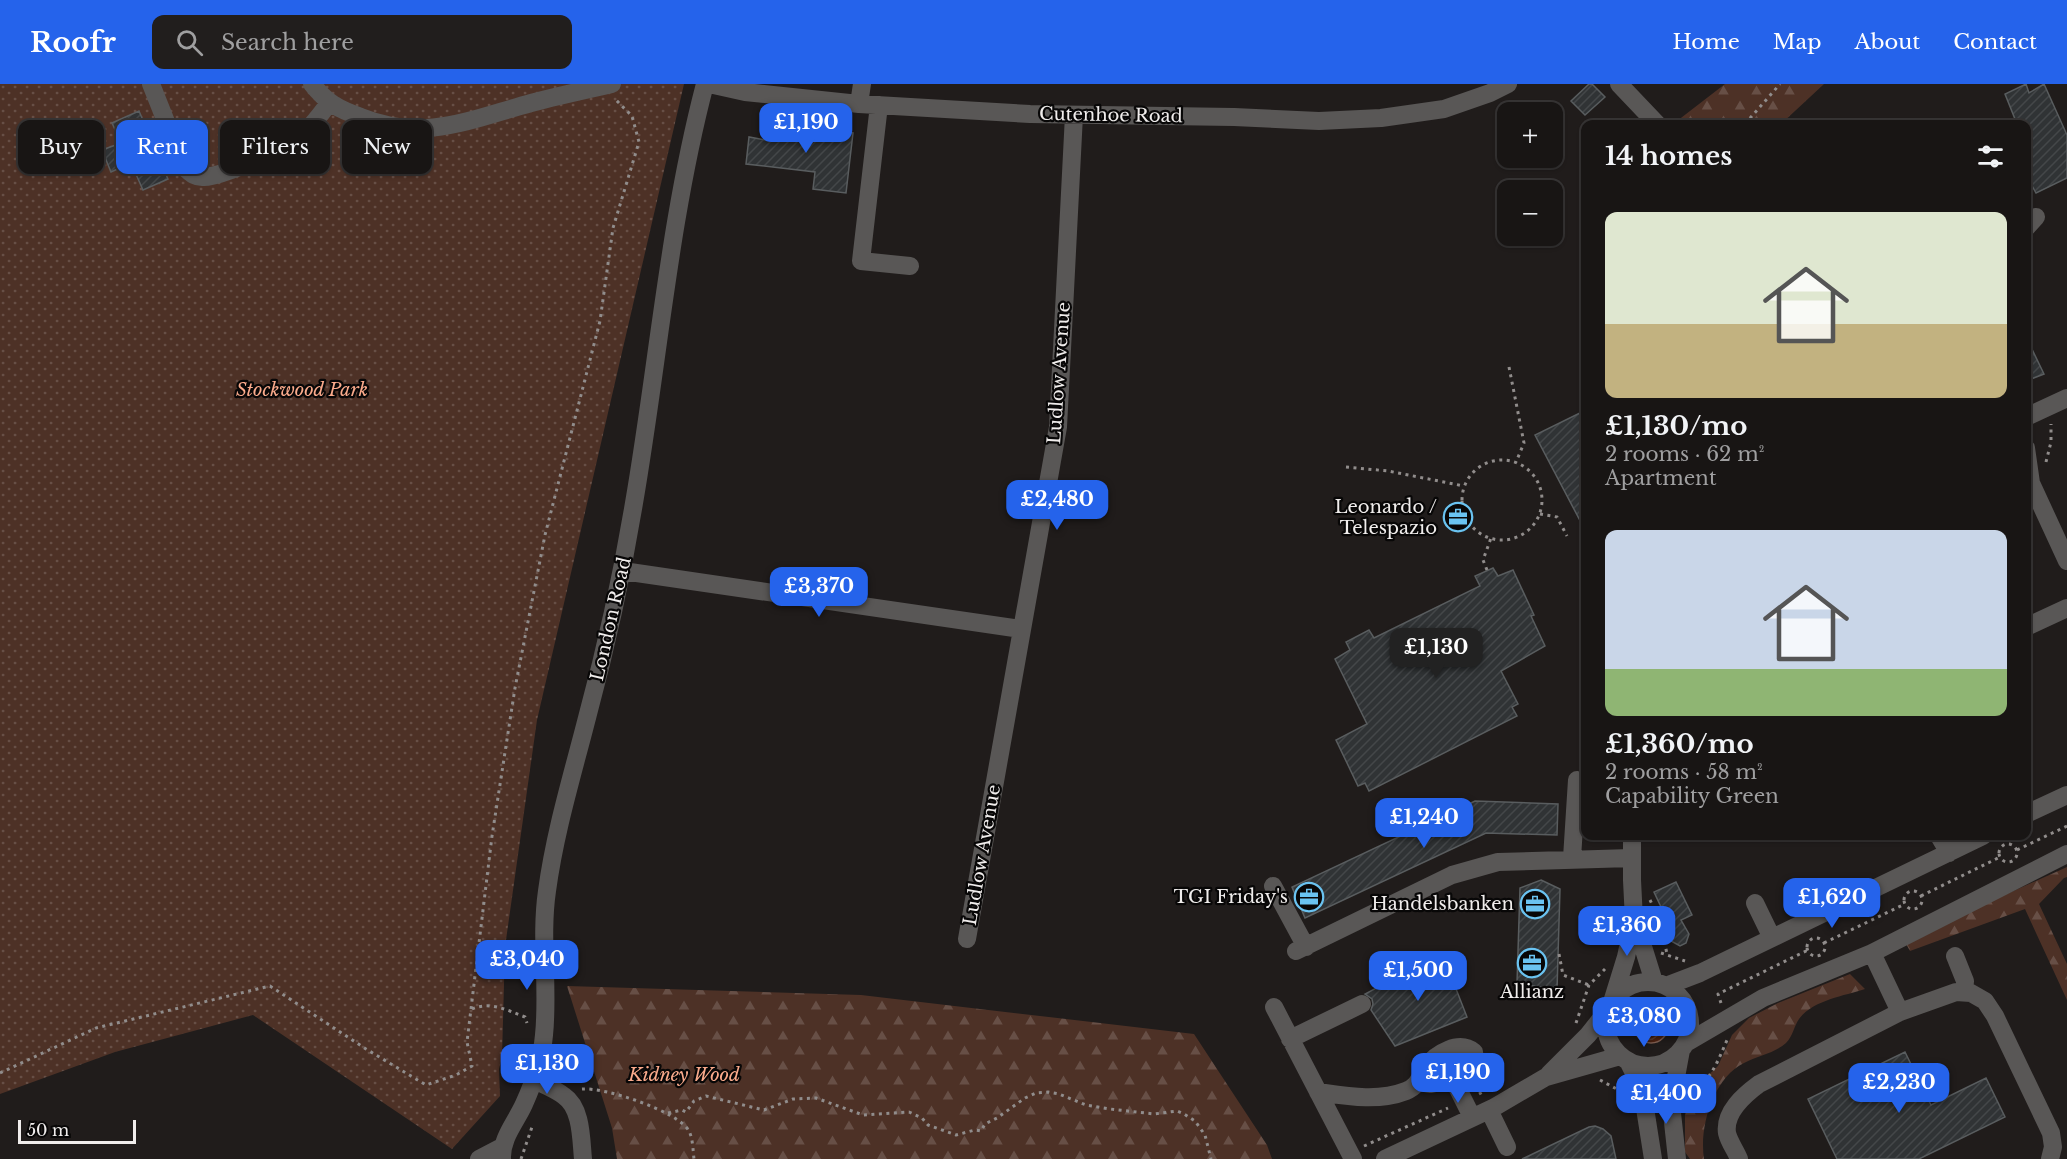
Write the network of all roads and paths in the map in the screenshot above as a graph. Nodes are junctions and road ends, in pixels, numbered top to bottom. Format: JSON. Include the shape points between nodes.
{"nodes":[{"id":1,"x":151,"y":84,"type":"edge"},
{"id":2,"x":312,"y":84,"type":"edge"},
{"id":3,"x":707,"y":84,"type":"edge"},
{"id":4,"x":862,"y":84,"type":"edge"},
{"id":5,"x":1508,"y":84,"type":"edge"},
{"id":6,"x":1619,"y":84,"type":"edge"},
{"id":7,"x":1780,"y":84,"type":"edge"},
{"id":8,"x":607,"y":85,"type":"edge"},
{"id":9,"x":329,"y":103,"type":"junction"},
{"id":10,"x":859,"y":104,"type":"junction"},
{"id":11,"x":879,"y":105,"type":"junction"},
{"id":12,"x":1074,"y":115,"type":"junction"},
{"id":13,"x":1653,"y":120,"type":"edge"},
{"id":14,"x":1748,"y":120,"type":"edge"},
{"id":15,"x":910,"y":266,"type":"dead end"},
{"id":16,"x":1509,"y":367,"type":"dead end"},
{"id":17,"x":2067,"y":398,"type":"edge"},
{"id":18,"x":2043,"y":409,"type":"junction"},
{"id":19,"x":2031,"y":415,"type":"edge"},
{"id":20,"x":1516,"y":462,"type":"junction"},
{"id":21,"x":2046,"y":464,"type":"dead end"},
{"id":22,"x":1346,"y":467,"type":"dead end"},
{"id":23,"x":2031,"y":484,"type":"edge"},
{"id":24,"x":1464,"y":486,"type":"junction"},
{"id":25,"x":1540,"y":514,"type":"junction"},
{"id":26,"x":1567,"y":536,"type":"dead end"},
{"id":27,"x":1491,"y":538,"type":"junction"},
{"id":28,"x":2067,"y":561,"type":"edge"},
{"id":29,"x":1487,"y":570,"type":"dead end"},
{"id":30,"x":623,"y":571,"type":"junction"},
{"id":31,"x":2067,"y":608,"type":"edge"},
{"id":32,"x":2031,"y":625,"type":"edge"},
{"id":33,"x":1021,"y":629,"type":"junction"},
{"id":34,"x":1577,"y":780,"type":"dead end"},
{"id":35,"x":2067,"y":795,"type":"edge"},
{"id":36,"x":2031,"y":812,"type":"edge"},
{"id":37,"x":2067,"y":826,"type":"edge"},
{"id":38,"x":1632,"y":840,"type":"edge"},
{"id":39,"x":1942,"y":840,"type":"edge"},
{"id":40,"x":1975,"y":840,"type":"edge"},
{"id":41,"x":2017,"y":850,"type":"junction"},
{"id":42,"x":1949,"y":853,"type":"junction"},
{"id":43,"x":2067,"y":854,"type":"edge"},
{"id":44,"x":2000,"y":857,"type":"junction"},
{"id":45,"x":1572,"y":858,"type":"junction"},
{"id":46,"x":1631,"y":858,"type":"junction"},
{"id":47,"x":1274,"y":886,"type":"dead end"},
{"id":48,"x":1648,"y":894,"type":"dead end"},
{"id":49,"x":1921,"y":896,"type":"junction"},
{"id":50,"x":1755,"y":903,"type":"dead end"},
{"id":51,"x":1905,"y":904,"type":"junction"},
{"id":52,"x":1634,"y":920,"type":"junction"},
{"id":53,"x":1772,"y":938,"type":"junction"},
{"id":54,"x":967,"y":939,"type":"dead end"},
{"id":55,"x":1824,"y":943,"type":"junction"},
{"id":56,"x":1872,"y":953,"type":"junction"},
{"id":57,"x":1559,"y":954,"type":"dead end"},
{"id":58,"x":1646,"y":954,"type":"junction"},
{"id":59,"x":1667,"y":954,"type":"junction"},
{"id":60,"x":1954,"y":956,"type":"dead end"},
{"id":61,"x":1626,"y":957,"type":"junction"},
{"id":62,"x":1700,"y":974,"type":"junction"},
{"id":63,"x":1660,"y":984,"type":"junction"},
{"id":64,"x":1589,"y":986,"type":"junction"},
{"id":65,"x":1964,"y":992,"type":"junction"},
{"id":66,"x":1718,"y":994,"type":"dead end"},
{"id":67,"x":1362,"y":1004,"type":"dead end"},
{"id":68,"x":1610,"y":1006,"type":"junction"},
{"id":69,"x":1274,"y":1007,"type":"dead end"},
{"id":70,"x":471,"y":1010,"type":"junction"},
{"id":71,"x":1900,"y":1012,"type":"junction"},
{"id":72,"x":1575,"y":1026,"type":"dead end"},
{"id":73,"x":530,"y":1029,"type":"dead end"},
{"id":74,"x":1290,"y":1039,"type":"junction"},
{"id":75,"x":1683,"y":1046,"type":"junction"},
{"id":76,"x":1624,"y":1059,"type":"junction"},
{"id":77,"x":0,"y":1073,"type":"edge"},
{"id":78,"x":1546,"y":1077,"type":"junction"},
{"id":79,"x":1453,"y":1079,"type":"junction"},
{"id":80,"x":534,"y":1080,"type":"junction"},
{"id":81,"x":1504,"y":1081,"type":"dead end"},
{"id":82,"x":1419,"y":1082,"type":"junction"},
{"id":83,"x":580,"y":1089,"type":"dead end"},
{"id":84,"x":1318,"y":1092,"type":"junction"},
{"id":85,"x":1464,"y":1101,"type":"junction"},
{"id":86,"x":668,"y":1113,"type":"junction"},
{"id":87,"x":1480,"y":1114,"type":"junction"},
{"id":88,"x":1507,"y":1147,"type":"dead end"},
{"id":89,"x":502,"y":1153,"type":"edge"},
{"id":90,"x":1352,"y":1156,"type":"edge"},
{"id":91,"x":479,"y":1159,"type":"edge"},
{"id":92,"x":583,"y":1159,"type":"edge"},
{"id":93,"x":694,"y":1159,"type":"edge"},
{"id":94,"x":1211,"y":1159,"type":"edge"},
{"id":95,"x":1385,"y":1159,"type":"edge"},
{"id":96,"x":1653,"y":1159,"type":"edge"},
{"id":97,"x":1677,"y":1159,"type":"edge"},
{"id":98,"x":1739,"y":1159,"type":"edge"},
{"id":99,"x":2050,"y":1159,"type":"edge"}],
"edges":[{"from":1,"to":9,"type":"street","via":[[184,167],[194,176],[225,171],[278,149],[303,134]]},
{"from":2,"to":9,"type":"street"},
{"from":3,"to":10,"type":"street","name":"Cutenhoe Road"},
{"from":3,"to":30,"type":"street","name":"London Road","via":[[679,203]]},
{"from":4,"to":10,"type":"street"},
{"from":5,"to":12,"type":"street","name":"Cutenhoe Road","via":[[1444,109],[1381,118],[1319,121]]},
{"from":6,"to":13,"type":"street"},
{"from":7,"to":14,"type":"path"},
{"from":8,"to":9,"type":"street","via":[[452,126],[413,130],[378,124]]},
{"from":8,"to":70,"type":"path","via":[[632,116],[639,142],[613,228],[600,321],[545,536],[515,688]]},
{"from":10,"to":11,"type":"street","name":"Cutenhoe Road"},
{"from":11,"to":12,"type":"street","name":"Cutenhoe Road"},
{"from":11,"to":15,"type":"street","via":[[861,261]]},
{"from":12,"to":33,"type":"street","name":"Ludlow Avenue","via":[[1058,427]]},
{"from":16,"to":20,"type":"path","via":[[1524,443]]},
{"from":17,"to":18,"type":"street"},
{"from":18,"to":19,"type":"street"},
{"from":18,"to":21,"type":"path","via":[[2051,425]]},
{"from":20,"to":24,"type":"path","via":[[1491,461],[1480,466]]},
{"from":20,"to":25,"type":"path","via":[[1527,468],[1538,483]]},
{"from":22,"to":24,"type":"path"},
{"from":23,"to":28,"type":"street"},
{"from":24,"to":27,"type":"path","via":[[1464,512],[1470,524]]},
{"from":25,"to":26,"type":"path","via":[[1557,517]]},
{"from":25,"to":27,"type":"path","via":[[1526,533],[1503,540]]},
{"from":27,"to":29,"type":"path","via":[[1483,560]]},
{"from":30,"to":33,"type":"street"},
{"from":30,"to":80,"type":"street","name":"London Road","via":[[554,847],[544,924],[544,1035]]},
{"from":31,"to":32,"type":"street"},
{"from":33,"to":54,"type":"street","name":"Ludlow Avenue"},
{"from":34,"to":45,"type":"street"},
{"from":35,"to":36,"type":"street"},
{"from":37,"to":41,"type":"path"},
{"from":38,"to":46,"type":"street"},
{"from":39,"to":42,"type":"street"},
{"from":40,"to":42,"type":"street"},
{"from":41,"to":44,"type":"path","via":[[2013,860],[2008,862]]},
{"from":41,"to":44,"type":"path","via":[[2013,845],[2005,845]]},
{"from":42,"to":53,"type":"street"},
{"from":43,"to":56,"type":"street"},
{"from":44,"to":49,"type":"path"},
{"from":45,"to":46,"type":"street"},
{"from":45,"to":47,"type":"street","via":[[1498,862],[1452,875],[1301,949]]},
{"from":46,"to":52,"type":"street"},
{"from":48,"to":59,"type":"path","via":[[1664,929]]},
{"from":49,"to":51,"type":"path","via":[[1915,909]]},
{"from":49,"to":51,"type":"path","via":[[1909,892]]},
{"from":50,"to":53,"type":"street"},
{"from":51,"to":55,"type":"path"},
{"from":52,"to":58,"type":"street"},
{"from":52,"to":61,"type":"street"},
{"from":53,"to":62,"type":"street"},
{"from":55,"to":55,"type":"path","via":[[1820,955],[1808,950],[1811,939]]},
{"from":56,"to":71,"type":"street"},
{"from":56,"to":75,"type":"street","via":[[1763,998]]},
{"from":57,"to":64,"type":"path","via":[[1563,975]]},
{"from":58,"to":59,"type":"path"},
{"from":58,"to":63,"type":"street"},
{"from":59,"to":62,"type":"path","via":[[1690,963]]},
{"from":60,"to":65,"type":"street","via":[[1965,981]]},
{"from":61,"to":64,"type":"path","via":[[1611,962]]},
{"from":61,"to":68,"type":"street"},
{"from":62,"to":63,"type":"street"},
{"from":62,"to":66,"type":"path"},
{"from":63,"to":68,"type":"street","via":[[1642,982],[1630,986]]},
{"from":63,"to":75,"type":"street","via":[[1685,1004],[1689,1030]]},
{"from":64,"to":72,"type":"path"},
{"from":65,"to":71,"type":"street"},
{"from":65,"to":99,"type":"street","via":[[1985,1001],[1995,1016],[2052,1133]]},
{"from":67,"to":74,"type":"street"},
{"from":68,"to":76,"type":"street","via":[[1606,1031]]},
{"from":68,"to":78,"type":"street","via":[[1588,1035]]},
{"from":69,"to":74,"type":"street"},
{"from":70,"to":73,"type":"path","via":[[497,1006],[525,1017]]},
{"from":70,"to":77,"type":"path","via":[[467,1042],[472,1066],[456,1076],[426,1085],[270,986],[96,1028]]},
{"from":71,"to":98,"type":"street","via":[[1745,1094],[1728,1120],[1727,1134]]},
{"from":74,"to":84,"type":"street"},
{"from":75,"to":76,"type":"street","via":[[1670,1060],[1656,1065],[1642,1066]]},
{"from":75,"to":97,"type":"street","via":[[1671,1104]]},
{"from":76,"to":78,"type":"street"},
{"from":76,"to":96,"type":"street","via":[[1642,1089]]},
{"from":78,"to":87,"type":"street"},
{"from":79,"to":82,"type":"street","via":[[1431,1084]]},
{"from":79,"to":82,"type":"street","via":[[1475,1060],[1468,1047],[1449,1050],[1435,1058]]},
{"from":79,"to":85,"type":"street"},
{"from":80,"to":89,"type":"street","name":"London Road"},
{"from":80,"to":92,"type":"street","via":[[570,1101],[579,1127]]},
{"from":81,"to":85,"type":"path"},
{"from":82,"to":84,"type":"street","via":[[1404,1092],[1380,1096]]},
{"from":83,"to":86,"type":"path","via":[[610,1093]]},
{"from":84,"to":90,"type":"street"},
{"from":85,"to":87,"type":"street"},
{"from":85,"to":90,"type":"path"},
{"from":86,"to":93,"type":"path","via":[[690,1131]]},
{"from":86,"to":94,"type":"path","via":[[686,1112],[694,1101],[706,1096],[764,1110],[793,1099],[816,1098],[863,1115],[909,1112],[928,1125],[956,1135],[981,1131],[985,1124],[1025,1098],[1048,1092],[1110,1109],[1154,1114],[1177,1111],[1195,1121],[1205,1135]]},
{"from":87,"to":88,"type":"street"},
{"from":87,"to":95,"type":"street"},
{"from":89,"to":91,"type":"street","name":"London Road"}]}
